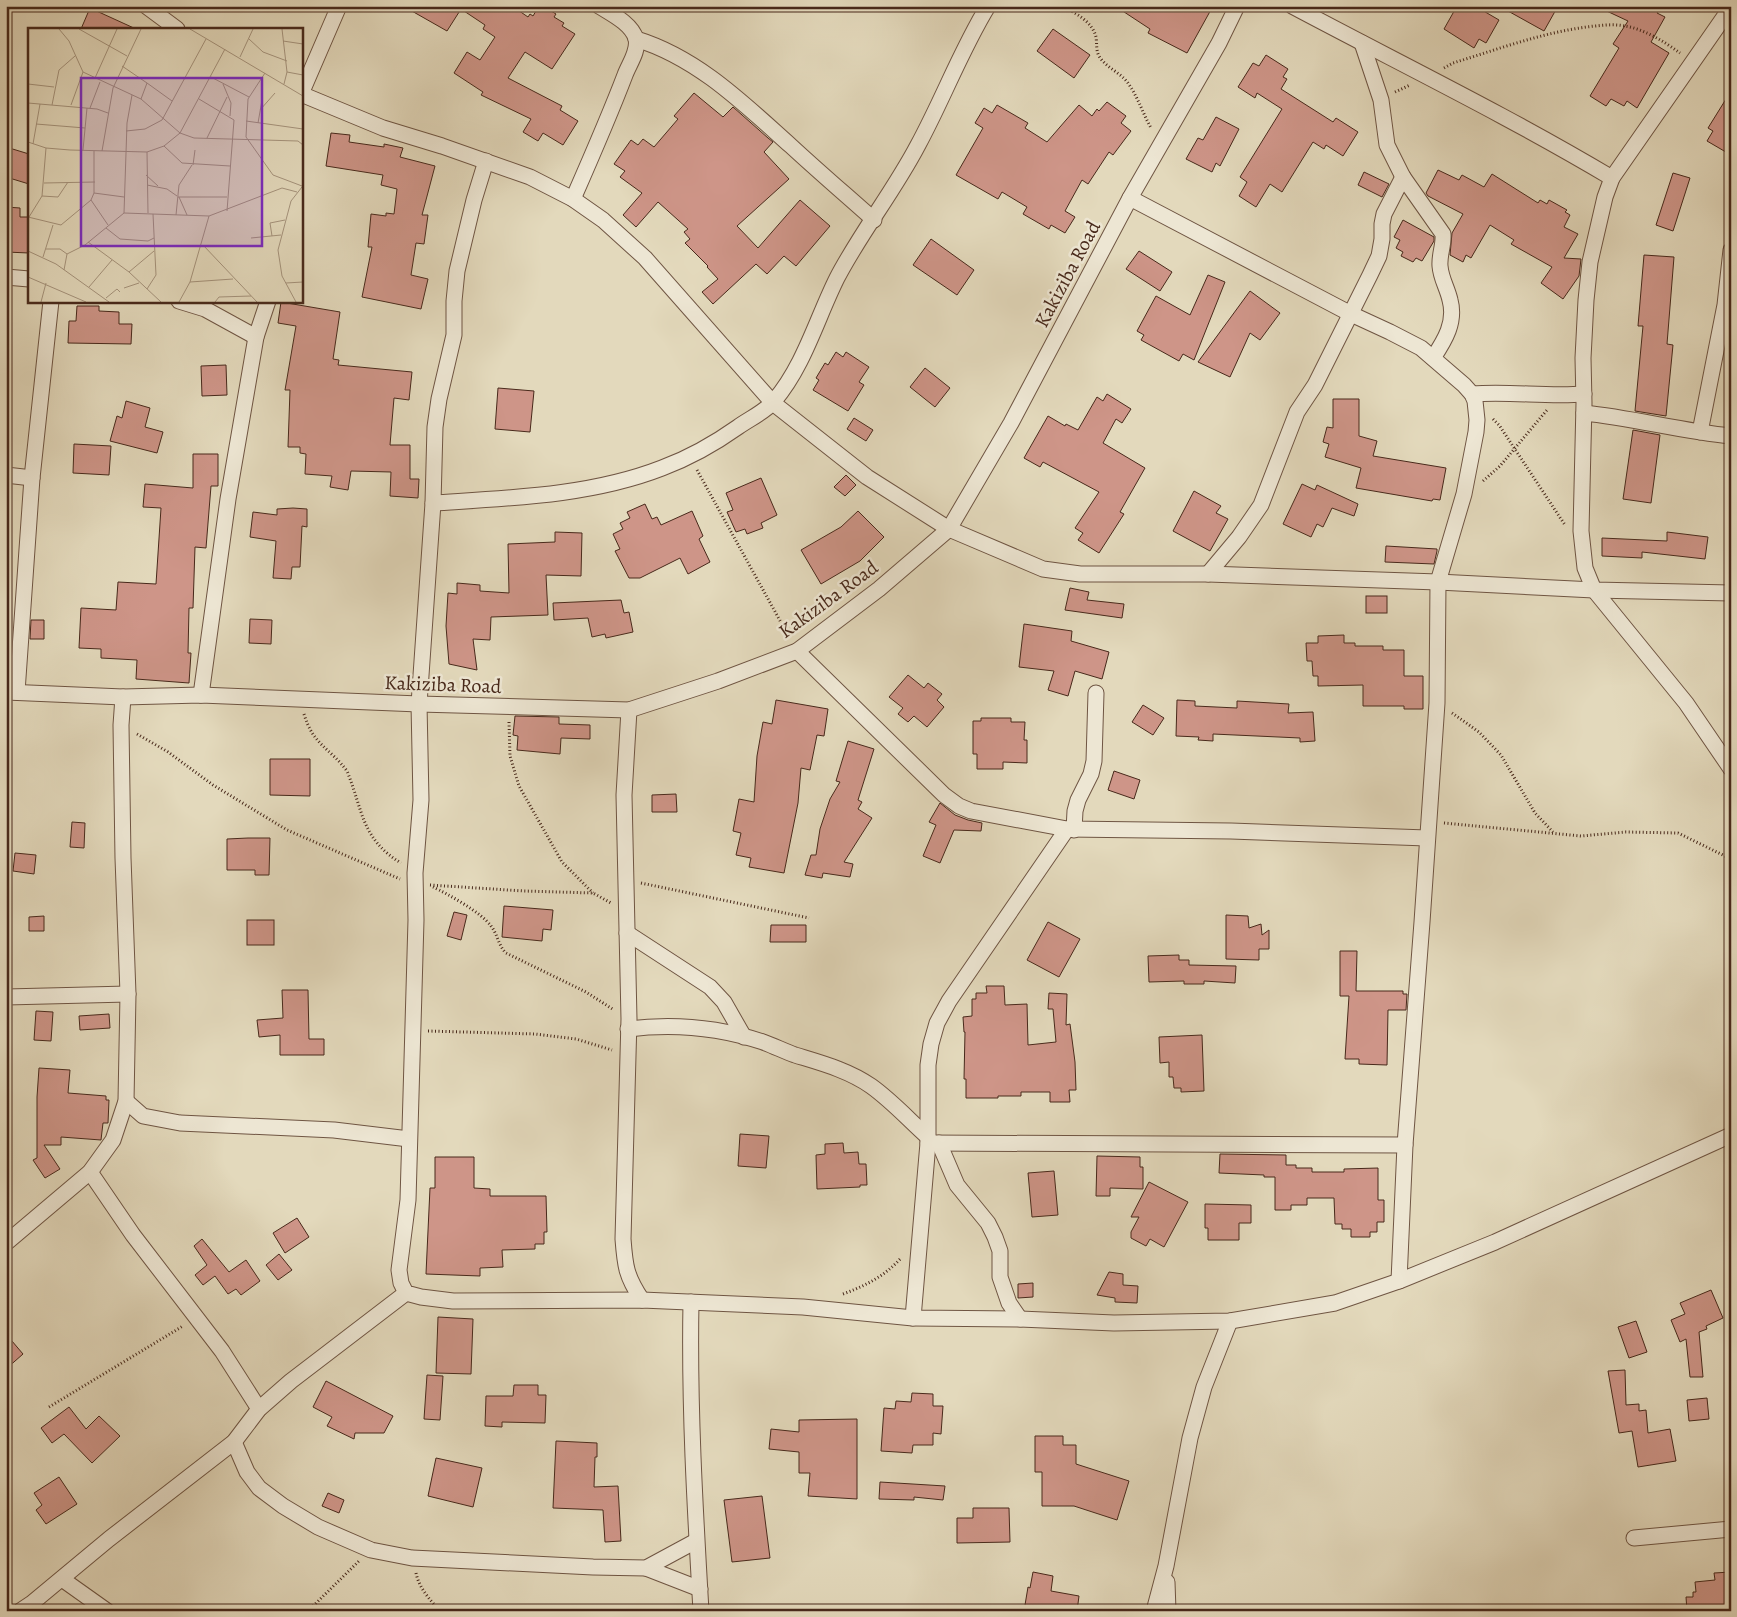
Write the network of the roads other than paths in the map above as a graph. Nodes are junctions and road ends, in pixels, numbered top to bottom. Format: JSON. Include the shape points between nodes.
{"nodes":[{"id":1,"x":146,"y":6,"type":"edge"},
{"id":2,"x":339,"y":6,"type":"edge"},
{"id":3,"x":599,"y":6,"type":"edge"},
{"id":4,"x":988,"y":6,"type":"edge"},
{"id":5,"x":1237,"y":6,"type":"edge"},
{"id":6,"x":1292,"y":6,"type":"edge"},
{"id":7,"x":1731,"y":7,"type":"edge"},
{"id":8,"x":176,"y":28,"type":"edge"},
{"id":9,"x":636,"y":39,"type":"junction"},
{"id":10,"x":1362,"y":43,"type":"junction"},
{"id":11,"x":302,"y":92,"type":"edge"},
{"id":12,"x":302,"y":94,"type":"edge"},
{"id":13,"x":486,"y":161,"type":"junction"},
{"id":14,"x":1403,"y":177,"type":"junction"},
{"id":15,"x":1612,"y":178,"type":"junction"},
{"id":16,"x":1130,"y":198,"type":"junction"},
{"id":17,"x":573,"y":199,"type":"junction"},
{"id":18,"x":874,"y":220,"type":"junction"},
{"id":19,"x":1731,"y":250,"type":"edge"},
{"id":20,"x":6,"y":277,"type":"edge"},
{"id":21,"x":28,"y":279,"type":"edge"},
{"id":22,"x":51,"y":302,"type":"edge"},
{"id":23,"x":182,"y":302,"type":"edge"},
{"id":24,"x":268,"y":302,"type":"edge"},
{"id":25,"x":1728,"y":304,"type":"edge"},
{"id":26,"x":1350,"y":314,"type":"junction"},
{"id":27,"x":256,"y":337,"type":"junction"},
{"id":28,"x":1433,"y":358,"type":"junction"},
{"id":29,"x":1584,"y":394,"type":"junction"},
{"id":30,"x":1474,"y":401,"type":"junction"},
{"id":31,"x":774,"y":403,"type":"junction"},
{"id":32,"x":1584,"y":413,"type":"junction"},
{"id":33,"x":1700,"y":432,"type":"junction"},
{"id":34,"x":1731,"y":436,"type":"edge"},
{"id":35,"x":6,"y":475,"type":"edge"},
{"id":36,"x":32,"y":478,"type":"junction"},
{"id":37,"x":432,"y":503,"type":"junction"},
{"id":38,"x":949,"y":528,"type":"junction"},
{"id":39,"x":1208,"y":574,"type":"junction"},
{"id":40,"x":1438,"y":582,"type":"junction"},
{"id":41,"x":1594,"y":590,"type":"junction"},
{"id":42,"x":1731,"y":593,"type":"edge"},
{"id":43,"x":797,"y":651,"type":"junction"},
{"id":44,"x":11,"y":692,"type":"edge"},
{"id":45,"x":1096,"y":693,"type":"dead end"},
{"id":46,"x":200,"y":695,"type":"junction"},
{"id":47,"x":123,"y":697,"type":"junction"},
{"id":48,"x":419,"y":704,"type":"junction"},
{"id":49,"x":629,"y":710,"type":"junction"},
{"id":50,"x":1731,"y":769,"type":"edge"},
{"id":51,"x":1071,"y":830,"type":"junction"},
{"id":52,"x":1427,"y":838,"type":"junction"},
{"id":53,"x":627,"y":933,"type":"junction"},
{"id":54,"x":128,"y":994,"type":"junction"},
{"id":55,"x":6,"y":997,"type":"edge"},
{"id":56,"x":628,"y":1024,"type":"junction"},
{"id":57,"x":744,"y":1037,"type":"junction"},
{"id":58,"x":126,"y":1101,"type":"junction"},
{"id":59,"x":1731,"y":1135,"type":"edge"},
{"id":60,"x":409,"y":1139,"type":"junction"},
{"id":61,"x":931,"y":1141,"type":"junction"},
{"id":62,"x":1405,"y":1145,"type":"junction"},
{"id":63,"x":90,"y":1172,"type":"junction"},
{"id":64,"x":6,"y":1242,"type":"edge"},
{"id":65,"x":1399,"y":1281,"type":"junction"},
{"id":66,"x":406,"y":1292,"type":"junction"},
{"id":67,"x":642,"y":1300,"type":"junction"},
{"id":68,"x":691,"y":1302,"type":"junction"},
{"id":69,"x":913,"y":1318,"type":"junction"},
{"id":70,"x":1020,"y":1319,"type":"junction"},
{"id":71,"x":1230,"y":1321,"type":"junction"},
{"id":72,"x":259,"y":1409,"type":"junction"},
{"id":73,"x":234,"y":1442,"type":"junction"},
{"id":74,"x":1731,"y":1529,"type":"edge"},
{"id":75,"x":1634,"y":1538,"type":"dead end"},
{"id":76,"x":696,"y":1542,"type":"junction"},
{"id":77,"x":1166,"y":1566,"type":"junction"},
{"id":78,"x":646,"y":1568,"type":"junction"},
{"id":79,"x":62,"y":1579,"type":"junction"},
{"id":80,"x":700,"y":1589,"type":"junction"},
{"id":81,"x":20,"y":1611,"type":"edge"},
{"id":82,"x":107,"y":1611,"type":"edge"},
{"id":83,"x":701,"y":1611,"type":"edge"},
{"id":84,"x":1154,"y":1611,"type":"edge"},
{"id":85,"x":1168,"y":1611,"type":"edge"}],
"edges":[{"from":1,"to":8,"type":"street"},
{"from":2,"to":11,"type":"street"},
{"from":3,"to":9,"type":"street","via":[[617,17]]},
{"from":4,"to":18,"type":"street","via":[[974,28],[918,146]]},
{"from":5,"to":16,"type":"street","name":"Kakiziba Road"},
{"from":6,"to":10,"type":"street"},
{"from":7,"to":15,"type":"street"},
{"from":9,"to":17,"type":"street","via":[[635,52],[608,121]]},
{"from":9,"to":18,"type":"street","via":[[682,58],[731,92]]},
{"from":10,"to":14,"type":"street","via":[[1381,100],[1387,145]]},
{"from":10,"to":15,"type":"street"},
{"from":12,"to":13,"type":"street","via":[[383,128]]},
{"from":13,"to":17,"type":"street","via":[[530,177]]},
{"from":13,"to":37,"type":"street","via":[[457,271],[454,335],[435,427]]},
{"from":14,"to":26,"type":"street","via":[[1383,219],[1379,256]]},
{"from":14,"to":28,"type":"street","via":[[1443,234],[1442,282],[1450,300],[1452,317],[1449,332]]},
{"from":15,"to":29,"type":"street","via":[[1590,262],[1583,358]]},
{"from":16,"to":26,"type":"street"},
{"from":16,"to":38,"type":"street","name":"Kakiziba Road","via":[[1011,423]]},
{"from":17,"to":31,"type":"street","via":[[603,220],[645,258]]},
{"from":18,"to":31,"type":"street","via":[[848,258],[824,303],[797,368]]},
{"from":19,"to":25,"type":"street"},
{"from":20,"to":21,"type":"street"},
{"from":22,"to":36,"type":"street"},
{"from":23,"to":27,"type":"street","via":[[205,309]]},
{"from":24,"to":27,"type":"street"},
{"from":25,"to":33,"type":"street"},
{"from":26,"to":28,"type":"street","via":[[1421,348]]},
{"from":26,"to":39,"type":"street","via":[[1298,412],[1261,505]]},
{"from":27,"to":46,"type":"street","via":[[228,499]]},
{"from":28,"to":30,"type":"street","via":[[1454,375]]},
{"from":29,"to":30,"type":"street","via":[[1498,392]]},
{"from":29,"to":32,"type":"street"},
{"from":30,"to":40,"type":"street","via":[[1476,432],[1464,494]]},
{"from":31,"to":37,"type":"street","via":[[717,442],[689,456],[610,484],[552,493]]},
{"from":31,"to":38,"type":"street","via":[[867,477]]},
{"from":32,"to":33,"type":"street"},
{"from":32,"to":41,"type":"street","via":[[1581,531],[1585,568]]},
{"from":33,"to":34,"type":"street"},
{"from":35,"to":36,"type":"street"},
{"from":36,"to":44,"type":"street"},
{"from":37,"to":48,"type":"street"},
{"from":38,"to":39,"type":"street","via":[[1043,569],[1080,574]]},
{"from":38,"to":43,"type":"street","name":"Kakiziba Road","via":[[879,590]]},
{"from":39,"to":40,"type":"street"},
{"from":40,"to":41,"type":"street"},
{"from":40,"to":52,"type":"street","via":[[1437,703]]},
{"from":41,"to":42,"type":"street"},
{"from":41,"to":50,"type":"street","via":[[1686,703]]},
{"from":43,"to":49,"type":"street","name":"Kakiziba Road"},
{"from":43,"to":51,"type":"street","via":[[951,801],[972,811]]},
{"from":44,"to":47,"type":"street","name":"Kakiziba Road"},
{"from":45,"to":51,"type":"street","via":[[1094,761],[1078,800]]},
{"from":46,"to":47,"type":"street","name":"Kakiziba Road"},
{"from":46,"to":48,"type":"street","name":"Kakiziba Road"},
{"from":47,"to":54,"type":"street","via":[[123,858]]},
{"from":48,"to":49,"type":"street","name":"Kakiziba Road"},
{"from":48,"to":60,"type":"street","via":[[420,881]]},
{"from":49,"to":53,"type":"street","via":[[624,795]]},
{"from":51,"to":52,"type":"street"},
{"from":51,"to":61,"type":"street","via":[[949,1001],[937,1023],[928,1065]]},
{"from":52,"to":62,"type":"street"},
{"from":53,"to":56,"type":"street"},
{"from":53,"to":57,"type":"street","via":[[710,987],[724,1002]]},
{"from":54,"to":55,"type":"street"},
{"from":54,"to":58,"type":"street"},
{"from":56,"to":57,"type":"street","via":[[690,1026]]},
{"from":56,"to":67,"type":"street","via":[[623,1239],[625,1268]]},
{"from":57,"to":61,"type":"street","via":[[852,1075],[896,1106]]},
{"from":58,"to":60,"type":"street","via":[[143,1116],[180,1123],[334,1130]]},
{"from":58,"to":63,"type":"street","via":[[113,1140]]},
{"from":59,"to":65,"type":"street","via":[[1495,1242]]},
{"from":60,"to":66,"type":"street","via":[[408,1200],[399,1270]]},
{"from":61,"to":62,"type":"street"},
{"from":61,"to":69,"type":"street"},
{"from":61,"to":70,"type":"street","via":[[957,1185],[995,1236],[1000,1251],[1000,1277],[1009,1303]]},
{"from":62,"to":65,"type":"street"},
{"from":63,"to":64,"type":"street"},
{"from":63,"to":72,"type":"street","via":[[133,1235],[222,1351]]},
{"from":65,"to":71,"type":"street","via":[[1335,1303]]},
{"from":66,"to":67,"type":"street","via":[[453,1301]]},
{"from":66,"to":72,"type":"street"},
{"from":67,"to":68,"type":"street"},
{"from":68,"to":69,"type":"street","via":[[803,1307]]},
{"from":68,"to":76,"type":"street"},
{"from":69,"to":70,"type":"street"},
{"from":70,"to":71,"type":"street","via":[[1114,1323]]},
{"from":71,"to":77,"type":"street","via":[[1204,1387],[1190,1438]]},
{"from":72,"to":73,"type":"street"},
{"from":73,"to":78,"type":"street","via":[[247,1472],[259,1488],[318,1527],[371,1550],[412,1558]]},
{"from":73,"to":79,"type":"street"},
{"from":74,"to":75,"type":"street"},
{"from":76,"to":78,"type":"street"},
{"from":76,"to":80,"type":"street"},
{"from":77,"to":84,"type":"street"},
{"from":77,"to":85,"type":"street"},
{"from":78,"to":80,"type":"street"},
{"from":79,"to":81,"type":"street"},
{"from":79,"to":82,"type":"street"},
{"from":80,"to":83,"type":"street"}]}
